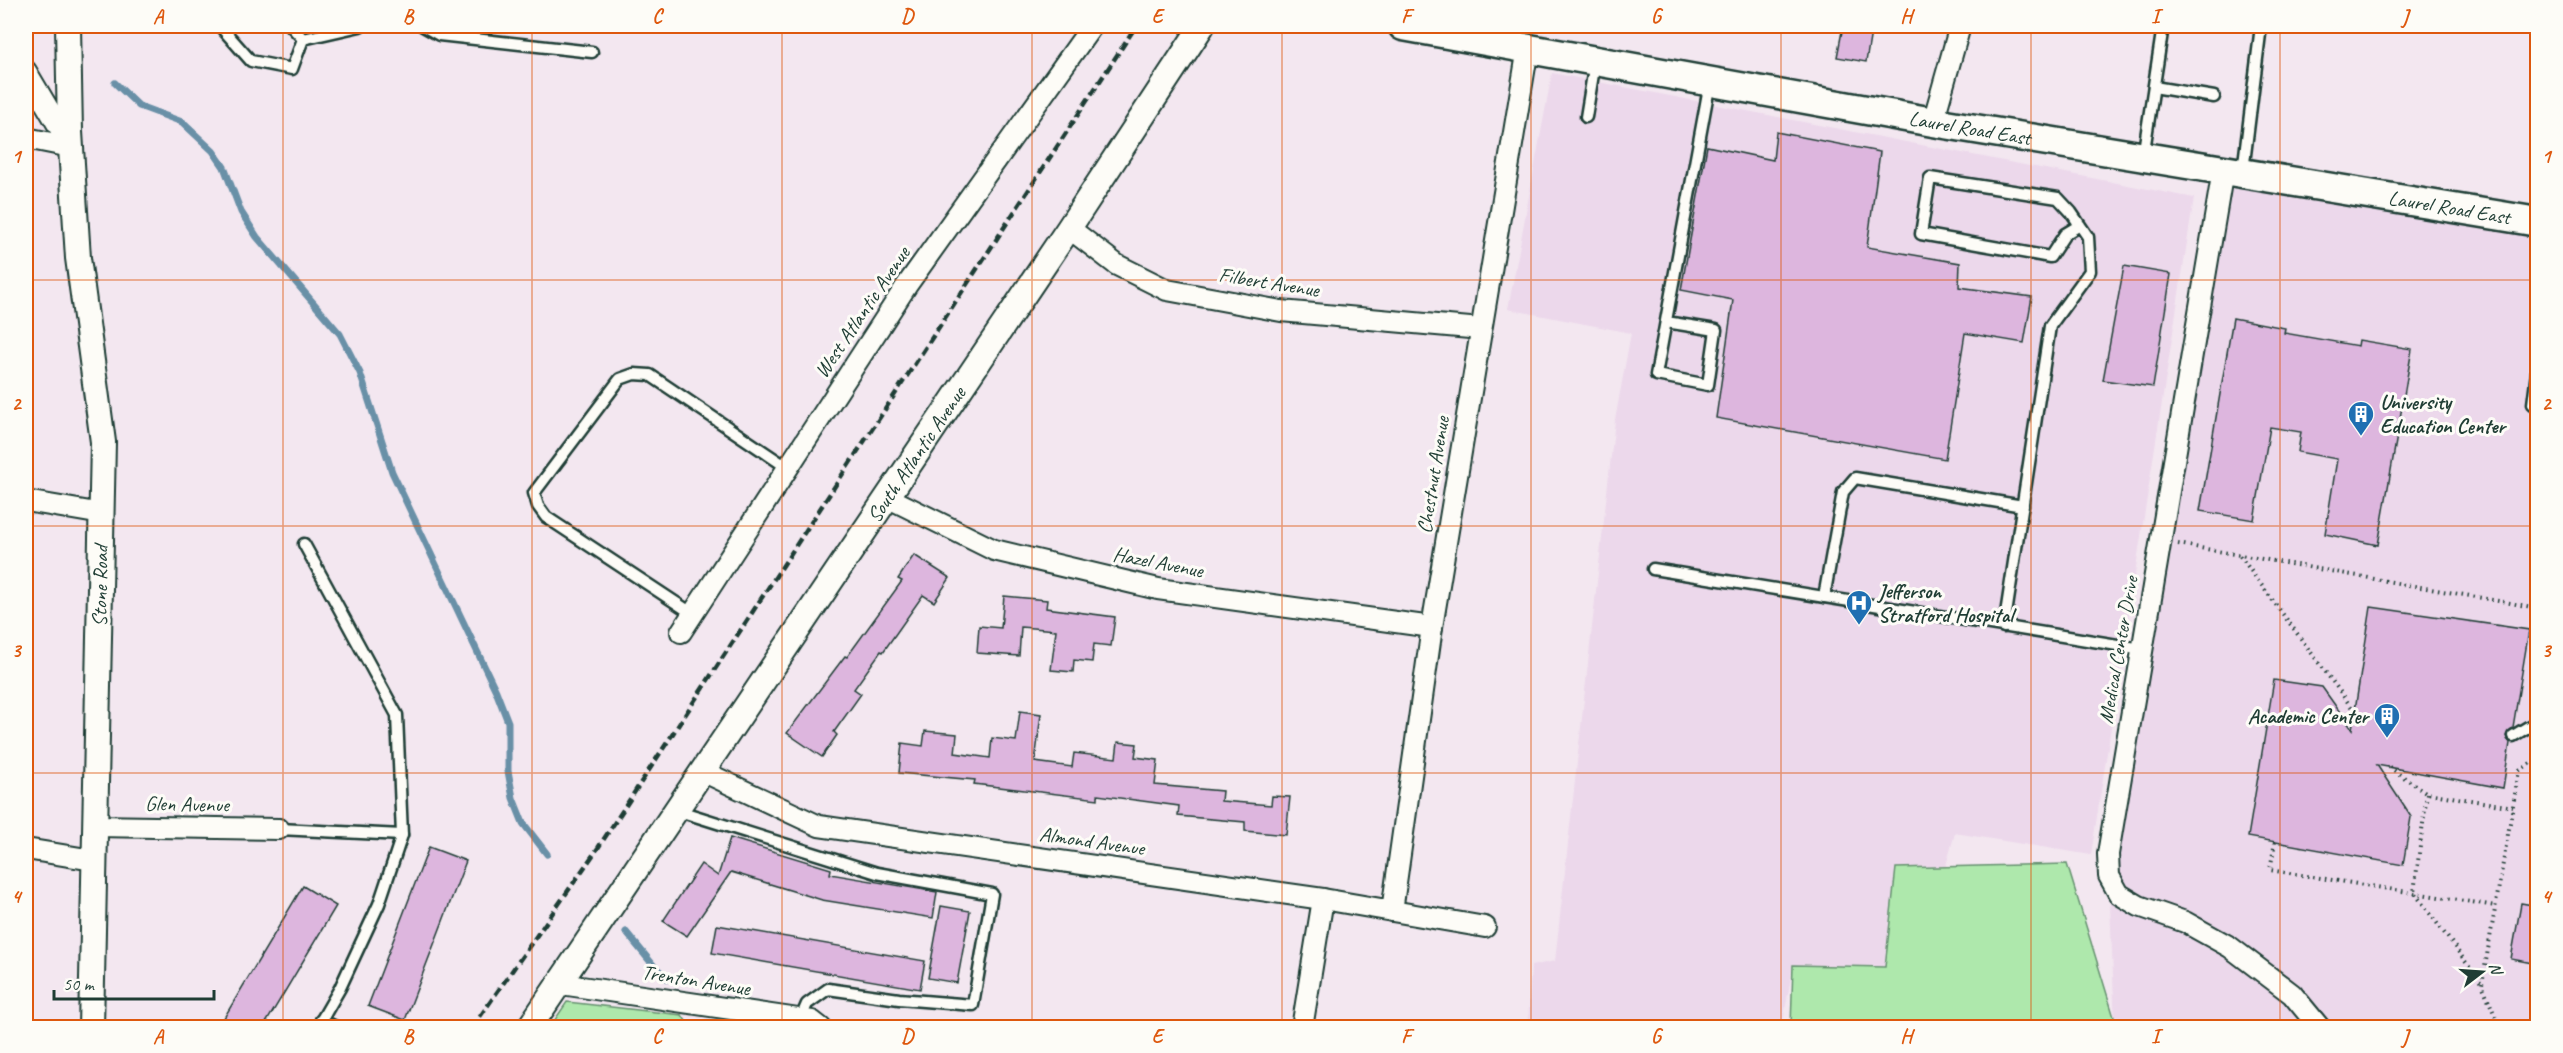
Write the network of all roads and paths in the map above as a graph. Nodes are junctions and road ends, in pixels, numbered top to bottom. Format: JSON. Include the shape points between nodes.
{"nodes":[{"id":1,"x":68,"y":26,"type":"edge"},
{"id":2,"x":220,"y":26,"type":"edge"},
{"id":3,"x":291,"y":26,"type":"edge"},
{"id":4,"x":360,"y":26,"type":"edge"},
{"id":5,"x":423,"y":26,"type":"edge"},
{"id":6,"x":1092,"y":26,"type":"edge"},
{"id":7,"x":1202,"y":26,"type":"edge"},
{"id":8,"x":1403,"y":26,"type":"edge"},
{"id":9,"x":1960,"y":26,"type":"edge"},
{"id":10,"x":2163,"y":26,"type":"edge"},
{"id":11,"x":2261,"y":26,"type":"edge"},
{"id":12,"x":303,"y":39,"type":"junction"},
{"id":13,"x":1528,"y":48,"type":"junction"},
{"id":14,"x":592,"y":52,"type":"dead end"},
{"id":15,"x":1595,"y":60,"type":"junction"},
{"id":16,"x":26,"y":71,"type":"edge"},
{"id":17,"x":1710,"y":81,"type":"junction"},
{"id":18,"x":2154,"y":87,"type":"junction"},
{"id":19,"x":2214,"y":97,"type":"dead end"},
{"id":20,"x":1586,"y":117,"type":"dead end"},
{"id":21,"x":1933,"y":122,"type":"junction"},
{"id":22,"x":26,"y":138,"type":"edge"},
{"id":23,"x":71,"y":147,"type":"junction"},
{"id":24,"x":2143,"y":157,"type":"junction"},
{"id":25,"x":2233,"y":172,"type":"junction"},
{"id":26,"x":2538,"y":222,"type":"edge"},
{"id":27,"x":2080,"y":225,"type":"junction"},
{"id":28,"x":1069,"y":228,"type":"junction"},
{"id":29,"x":1666,"y":322,"type":"junction"},
{"id":30,"x":1481,"y":329,"type":"junction"},
{"id":31,"x":2538,"y":364,"type":"edge"},
{"id":32,"x":2533,"y":404,"type":"dead end"},
{"id":33,"x":788,"y":468,"type":"junction"},
{"id":34,"x":888,"y":497,"type":"junction"},
{"id":35,"x":26,"y":501,"type":"edge"},
{"id":36,"x":2023,"y":506,"type":"junction"},
{"id":37,"x":102,"y":514,"type":"junction"},
{"id":38,"x":2161,"y":541,"type":"junction"},
{"id":39,"x":304,"y":544,"type":"dead end"},
{"id":40,"x":2240,"y":555,"type":"junction"},
{"id":41,"x":1653,"y":569,"type":"dead end"},
{"id":42,"x":1824,"y":597,"type":"junction"},
{"id":43,"x":2538,"y":608,"type":"edge"},
{"id":44,"x":693,"y":614,"type":"junction"},
{"id":45,"x":1432,"y":627,"type":"junction"},
{"id":46,"x":2004,"y":627,"type":"junction"},
{"id":47,"x":681,"y":632,"type":"dead end"},
{"id":48,"x":2142,"y":649,"type":"junction"},
{"id":49,"x":2355,"y":712,"type":"dead end"},
{"id":50,"x":2538,"y":721,"type":"edge"},
{"id":51,"x":2513,"y":736,"type":"dead end"},
{"id":52,"x":2538,"y":758,"type":"edge"},
{"id":53,"x":2389,"y":767,"type":"dead end"},
{"id":54,"x":702,"y":771,"type":"junction"},
{"id":55,"x":2427,"y":793,"type":"junction"},
{"id":56,"x":2512,"y":807,"type":"junction"},
{"id":57,"x":676,"y":810,"type":"junction"},
{"id":58,"x":94,"y":826,"type":"junction"},
{"id":59,"x":279,"y":829,"type":"joint"},
{"id":60,"x":402,"y":835,"type":"junction"},
{"id":61,"x":2275,"y":842,"type":"dead end"},
{"id":62,"x":26,"y":849,"type":"edge"},
{"id":63,"x":93,"y":860,"type":"junction"},
{"id":64,"x":2414,"y":892,"type":"junction"},
{"id":65,"x":1323,"y":899,"type":"junction"},
{"id":66,"x":2496,"y":906,"type":"junction"},
{"id":67,"x":1392,"y":911,"type":"junction"},
{"id":68,"x":1485,"y":927,"type":"dead end"},
{"id":69,"x":561,"y":984,"type":"junction"},
{"id":70,"x":2482,"y":984,"type":"junction"},
{"id":71,"x":800,"y":1020,"type":"junction"},
{"id":72,"x":319,"y":1024,"type":"edge"},
{"id":73,"x":91,"y":1028,"type":"edge"},
{"id":74,"x":338,"y":1028,"type":"edge"},
{"id":75,"x":529,"y":1028,"type":"edge"},
{"id":76,"x":821,"y":1028,"type":"edge"},
{"id":77,"x":1302,"y":1028,"type":"edge"},
{"id":78,"x":2320,"y":1028,"type":"edge"},
{"id":79,"x":2500,"y":1028,"type":"edge"}],
"edges":[{"from":1,"to":23,"type":"street","name":"Stone Road"},
{"from":2,"to":12,"type":"lane","via":[[250,62],[292,69]]},
{"from":3,"to":12,"type":"lane"},
{"from":4,"to":12,"type":"lane"},
{"from":5,"to":14,"type":"lane","via":[[439,35]]},
{"from":6,"to":33,"type":"street","name":"West Atlantic Avenue","via":[[907,285]]},
{"from":7,"to":28,"type":"street","name":"South Atlantic Avenue"},
{"from":8,"to":13,"type":"main road","name":"Laurel Road East"},
{"from":9,"to":21,"type":"street"},
{"from":10,"to":18,"type":"lane"},
{"from":11,"to":25,"type":"lane"},
{"from":13,"to":15,"type":"main road","name":"Laurel Road East"},
{"from":13,"to":30,"type":"street","name":"Chestnut Avenue"},
{"from":15,"to":17,"type":"main road","name":"Laurel Road East"},
{"from":15,"to":20,"type":"lane"},
{"from":16,"to":23,"type":"street","name":"Stone Road"},
{"from":17,"to":21,"type":"main road","name":"Laurel Road East"},
{"from":17,"to":29,"type":"lane"},
{"from":18,"to":19,"type":"lane"},
{"from":18,"to":24,"type":"lane"},
{"from":21,"to":24,"type":"main road","name":"Laurel Road East"},
{"from":22,"to":23,"type":"street"},
{"from":23,"to":37,"type":"street","name":"Stone Road","via":[[78,258],[103,442]]},
{"from":24,"to":25,"type":"main road","name":"Laurel Road East"},
{"from":25,"to":26,"type":"main road","name":"Laurel Road East"},
{"from":25,"to":38,"type":"street","name":"Medical Center Drive"},
{"from":27,"to":27,"type":"lane","via":[[2058,198],[1930,178],[1921,234],[2050,257],[2065,234]]},
{"from":27,"to":36,"type":"lane","via":[[2088,237],[2090,271],[2050,326]]},
{"from":28,"to":30,"type":"street","name":"Filbert Avenue","via":[[1117,266],[1167,290],[1281,311]]},
{"from":28,"to":34,"type":"street","name":"South Atlantic Avenue"},
{"from":29,"to":29,"type":"lane","via":[[1656,375],[1708,385],[1716,330]]},
{"from":30,"to":45,"type":"street","name":"Chestnut Avenue"},
{"from":31,"to":32,"type":"lane"},
{"from":33,"to":44,"type":"street","name":"West Atlantic Avenue"},
{"from":33,"to":44,"type":"lane","via":[[650,375],[634,374],[620,379],[534,493],[546,517]]},
{"from":34,"to":45,"type":"street","name":"Hazel Avenue","via":[[994,550],[1158,589]]},
{"from":34,"to":54,"type":"street","name":"South Atlantic Avenue"},
{"from":35,"to":37,"type":"street"},
{"from":36,"to":42,"type":"lane","via":[[1855,478],[1843,492]]},
{"from":36,"to":46,"type":"lane"},
{"from":37,"to":58,"type":"street","name":"Stone Road"},
{"from":38,"to":40,"type":"path"},
{"from":38,"to":48,"type":"street","name":"Medical Center Drive"},
{"from":39,"to":60,"type":"lane","via":[[397,715]]},
{"from":40,"to":43,"type":"path"},
{"from":40,"to":49,"type":"path"},
{"from":41,"to":42,"type":"lane"},
{"from":42,"to":46,"type":"lane"},
{"from":44,"to":47,"type":"street","name":"West Atlantic Avenue"},
{"from":45,"to":67,"type":"street","name":"Chestnut Avenue"},
{"from":46,"to":48,"type":"lane"},
{"from":48,"to":78,"type":"street","name":"Medical Center Drive","via":[[2108,854],[2109,876],[2119,894],[2139,906],[2185,922],[2230,947],[2292,994]]},
{"from":50,"to":51,"type":"lane"},
{"from":52,"to":56,"type":"path","via":[[2519,771]]},
{"from":53,"to":55,"type":"path"},
{"from":54,"to":57,"type":"street","name":"South Atlantic Avenue"},
{"from":54,"to":65,"type":"street","name":"Almond Avenue","via":[[819,825]]},
{"from":55,"to":56,"type":"path"},
{"from":55,"to":64,"type":"path"},
{"from":56,"to":66,"type":"path"},
{"from":57,"to":69,"type":"street","name":"South Atlantic Avenue"},
{"from":57,"to":71,"type":"lane","via":[[877,873],[992,894],[973,1005],[828,989],[807,1004]]},
{"from":58,"to":59,"type":"street","name":"Glen Avenue"},
{"from":58,"to":63,"type":"street","name":"Stone Road"},
{"from":59,"to":60,"type":"lane"},
{"from":60,"to":72,"type":"lane","via":[[379,904]]},
{"from":61,"to":64,"type":"path","via":[[2270,870]]},
{"from":62,"to":63,"type":"street"},
{"from":63,"to":73,"type":"street","name":"Stone Road"},
{"from":64,"to":66,"type":"path"},
{"from":64,"to":70,"type":"path"},
{"from":65,"to":67,"type":"street","name":"Almond Avenue"},
{"from":65,"to":77,"type":"street"},
{"from":66,"to":70,"type":"path"},
{"from":67,"to":68,"type":"street","name":"Almond Avenue"},
{"from":69,"to":71,"type":"street","name":"Trenton Avenue"},
{"from":69,"to":75,"type":"street","name":"South Atlantic Avenue"},
{"from":70,"to":79,"type":"path"},
{"from":71,"to":76,"type":"street","name":"Trenton Avenue"},
{"from":72,"to":74,"type":"lane"}]}
